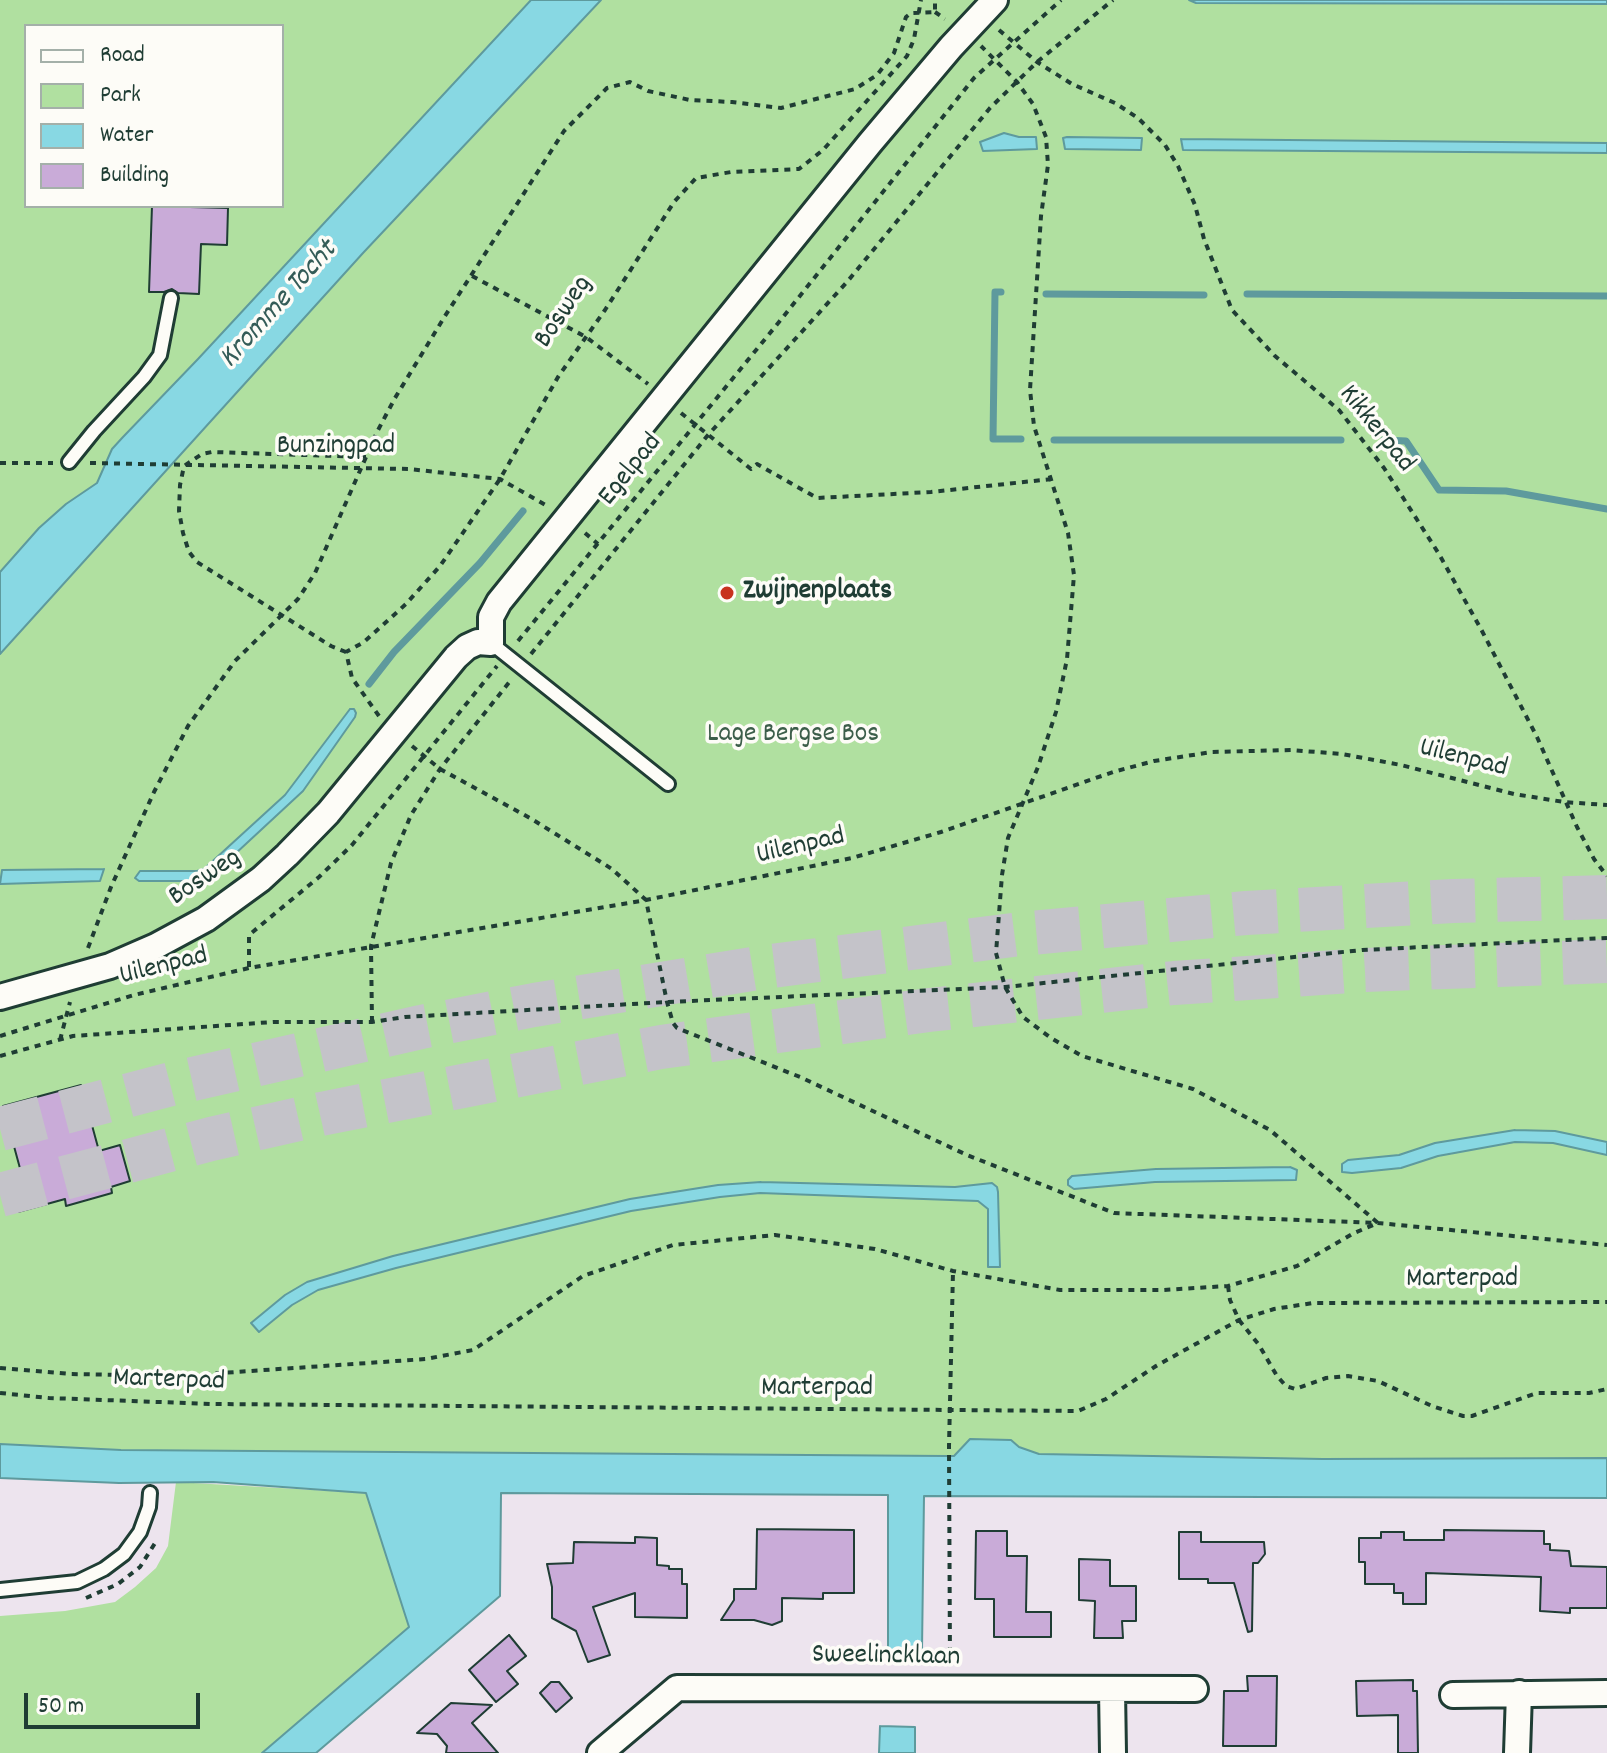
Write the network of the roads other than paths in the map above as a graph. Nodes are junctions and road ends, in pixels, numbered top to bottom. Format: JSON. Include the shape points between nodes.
{"nodes":[{"id":1,"x":995,"y":0,"type":"edge"},
{"id":2,"x":171,"y":298,"type":"dead end"},
{"id":3,"x":69,"y":462,"type":"road end"},
{"id":4,"x":499,"y":649,"type":"junction"},
{"id":5,"x":668,"y":784,"type":"dead end"},
{"id":6,"x":0,"y":997,"type":"edge"},
{"id":7,"x":150,"y":1493,"type":"dead end"},
{"id":8,"x":0,"y":1590,"type":"edge"},
{"id":9,"x":1195,"y":1689,"type":"dead end"},
{"id":10,"x":1112,"y":1690,"type":"junction"},
{"id":11,"x":1519,"y":1693,"type":"junction"},
{"id":12,"x":1607,"y":1693,"type":"edge"},
{"id":13,"x":1453,"y":1695,"type":"dead end"},
{"id":14,"x":600,"y":1753,"type":"edge"},
{"id":15,"x":1113,"y":1753,"type":"edge"},
{"id":16,"x":1517,"y":1753,"type":"edge"}],
"edges":[{"from":1,"to":4,"type":"street","via":[[880,131],[499,602],[491,617]]},
{"from":2,"to":3,"type":"lane","via":[[160,355]]},
{"from":4,"to":5,"type":"lane"},
{"from":4,"to":6,"type":"street","name":"Bosweg","via":[[478,642],[467,647],[328,813],[261,879],[206,919],[110,966]]},
{"from":7,"to":8,"type":"lane","via":[[140,1532],[104,1569],[77,1582]]},
{"from":9,"to":10,"type":"street","name":"Sweelincklaan"},
{"from":10,"to":14,"type":"street","name":"Sweelincklaan","via":[[677,1688]]},
{"from":10,"to":15,"type":"street"},
{"from":11,"to":12,"type":"street"},
{"from":11,"to":13,"type":"street"},
{"from":11,"to":16,"type":"street"}]}
